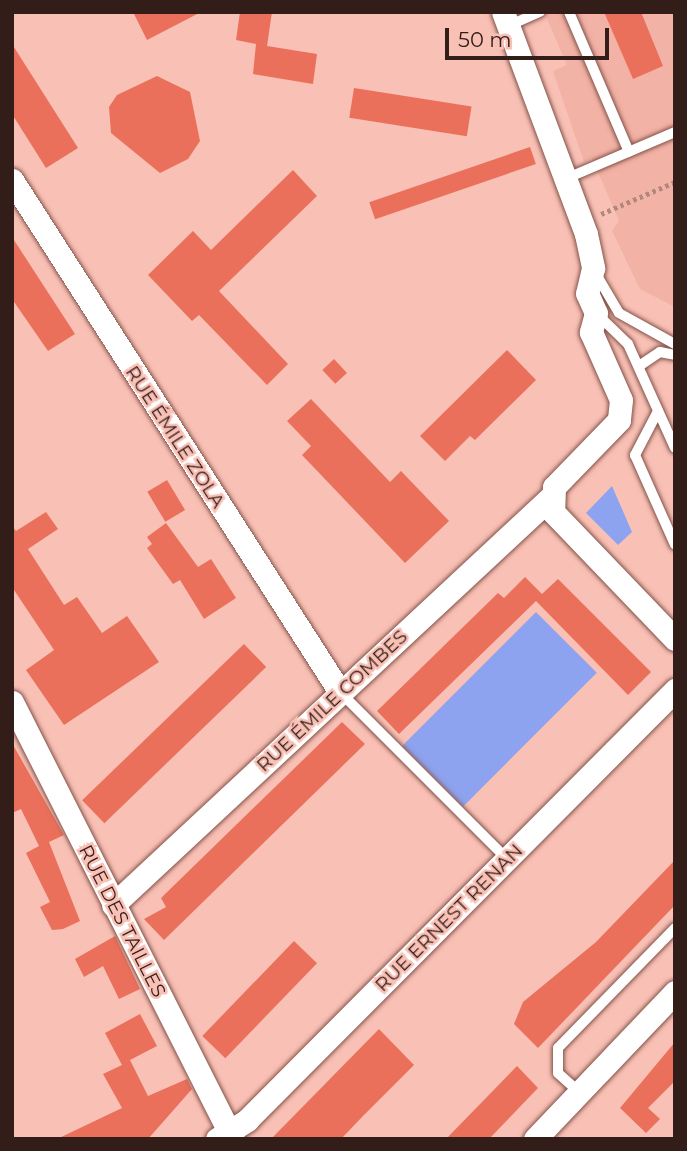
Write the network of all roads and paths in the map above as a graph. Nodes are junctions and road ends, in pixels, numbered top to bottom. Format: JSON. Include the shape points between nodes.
{"nodes":[{"id":1,"x":540,"y":12,"type":"edge"},
{"id":2,"x":569,"y":12,"type":"edge"},
{"id":3,"x":505,"y":19,"type":"edge"},
{"id":4,"x":675,"y":132,"type":"edge"},
{"id":5,"x":629,"y":152,"type":"junction"},
{"id":6,"x":12,"y":180,"type":"edge"},
{"id":7,"x":564,"y":180,"type":"junction"},
{"id":8,"x":675,"y":181,"type":"edge"},
{"id":9,"x":595,"y":202,"type":"dead end"},
{"id":10,"x":593,"y":268,"type":"junction"},
{"id":11,"x":596,"y":313,"type":"junction"},
{"id":12,"x":675,"y":344,"type":"edge"},
{"id":13,"x":675,"y":355,"type":"edge"},
{"id":14,"x":639,"y":366,"type":"junction"},
{"id":15,"x":658,"y":411,"type":"junction"},
{"id":16,"x":675,"y":448,"type":"edge"},
{"id":17,"x":551,"y":497,"type":"junction"},
{"id":18,"x":675,"y":545,"type":"edge"},
{"id":19,"x":675,"y":639,"type":"edge"},
{"id":20,"x":675,"y":690,"type":"edge"},
{"id":21,"x":340,"y":692,"type":"junction"},
{"id":22,"x":12,"y":702,"type":"edge"},
{"id":23,"x":508,"y":859,"type":"junction"},
{"id":24,"x":113,"y":905,"type":"junction"},
{"id":25,"x":675,"y":928,"type":"edge"},
{"id":26,"x":675,"y":992,"type":"edge"},
{"id":27,"x":579,"y":1092,"type":"junction"},
{"id":28,"x":227,"y":1137,"type":"edge"},
{"id":29,"x":535,"y":1139,"type":"edge"}],
"edges":[{"from":1,"to":3,"type":"lane"},
{"from":2,"to":5,"type":"lane"},
{"from":3,"to":7,"type":"street"},
{"from":4,"to":5,"type":"lane"},
{"from":5,"to":7,"type":"lane"},
{"from":6,"to":21,"type":"street","name":"RUE ÉMILE ZOLA"},
{"from":7,"to":10,"type":"street"},
{"from":8,"to":9,"type":"path","via":[[600,215]]},
{"from":10,"to":11,"type":"street","via":[[587,293]]},
{"from":10,"to":12,"type":"lane","via":[[610,304]]},
{"from":11,"to":14,"type":"lane","via":[[628,344]]},
{"from":11,"to":17,"type":"street","name":"RUE ÉMILE COMBES","via":[[591,332],[622,412]]},
{"from":13,"to":14,"type":"lane","via":[[660,352]]},
{"from":14,"to":15,"type":"lane"},
{"from":15,"to":16,"type":"lane"},
{"from":15,"to":18,"type":"lane","via":[[635,455]]},
{"from":17,"to":19,"type":"street","via":[[556,517]]},
{"from":17,"to":21,"type":"street","name":"RUE ÉMILE COMBES"},
{"from":20,"to":23,"type":"street","name":"RUE ERNEST RENAN"},
{"from":21,"to":23,"type":"lane"},
{"from":21,"to":24,"type":"street","name":"RUE ÉMILE COMBES"},
{"from":22,"to":24,"type":"street","name":"RUE DES TAILLES"},
{"from":23,"to":28,"type":"street","name":"RUE ERNEST RENAN"},
{"from":24,"to":28,"type":"street","name":"RUE DES TAILLES"},
{"from":25,"to":27,"type":"lane","via":[[558,1048],[558,1073]]},
{"from":26,"to":27,"type":"street"},
{"from":27,"to":29,"type":"street"}]}
